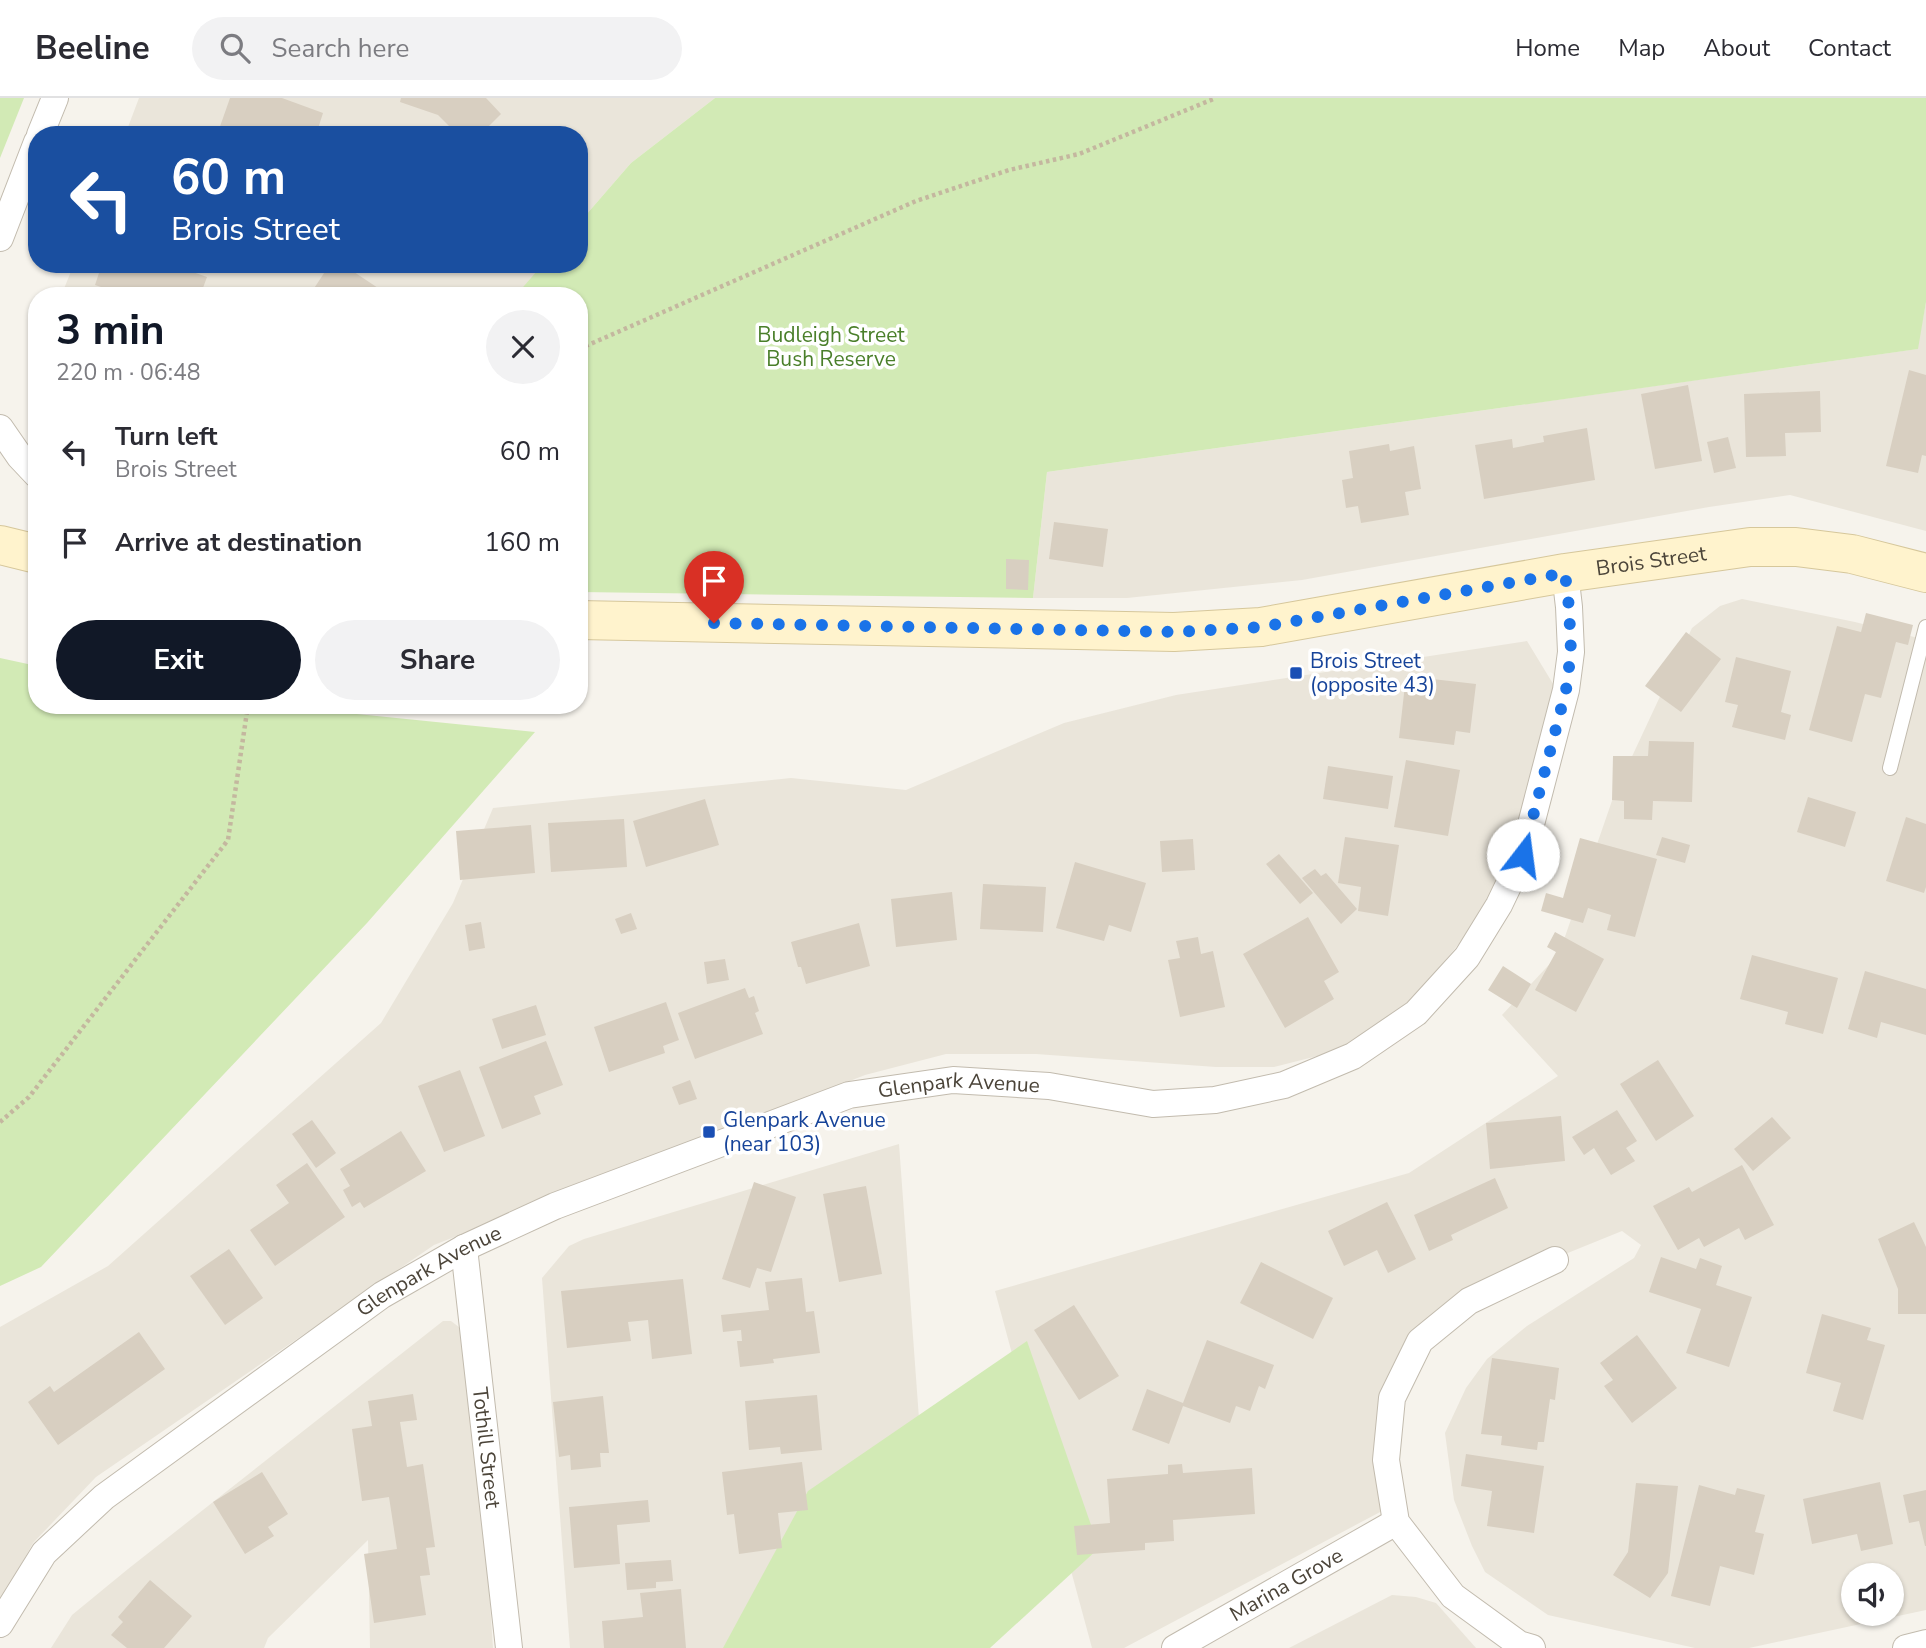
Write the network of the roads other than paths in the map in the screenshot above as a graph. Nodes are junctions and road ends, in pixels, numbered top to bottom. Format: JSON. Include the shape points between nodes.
{"nodes":[{"id":1,"x":55,"y":98,"type":"edge"},
{"id":2,"x":44,"y":126,"type":"edge"},
{"id":3,"x":28,"y":165,"type":"edge"},
{"id":4,"x":0,"y":238,"type":"edge"},
{"id":5,"x":0,"y":428,"type":"edge"},
{"id":6,"x":28,"y":465,"type":"edge"},
{"id":7,"x":0,"y":545,"type":"edge"},
{"id":8,"x":28,"y":552,"type":"edge"},
{"id":9,"x":1565,"y":573,"type":"junction"},
{"id":10,"x":1926,"y":573,"type":"edge"},
{"id":11,"x":588,"y":620,"type":"edge"},
{"id":12,"x":1926,"y":626,"type":"edge"},
{"id":13,"x":1890,"y":768,"type":"dead end"},
{"id":14,"x":464,"y":1248,"type":"junction"},
{"id":15,"x":1555,"y":1260,"type":"dead end"},
{"id":16,"x":1396,"y":1522,"type":"junction"},
{"id":17,"x":0,"y":1624,"type":"edge"},
{"id":18,"x":1926,"y":1643,"type":"edge"},
{"id":19,"x":509,"y":1648,"type":"edge"},
{"id":20,"x":1175,"y":1648,"type":"edge"},
{"id":21,"x":1532,"y":1648,"type":"edge"},
{"id":22,"x":1906,"y":1648,"type":"edge"}],
"edges":[{"from":1,"to":2,"type":"street"},
{"from":3,"to":4,"type":"street"},
{"from":5,"to":6,"type":"street"},
{"from":7,"to":8,"type":"main road"},
{"from":9,"to":10,"type":"main road","name":"Brois Street","via":[[1750,547],[1796,547],[1852,554]]},
{"from":9,"to":11,"type":"main road","name":"Brois Street","via":[[1261,627],[1174,632]]},
{"from":9,"to":14,"type":"street","name":"Glenpark Avenue","via":[[1571,652],[1566,690],[1523,855],[1467,957],[1416,1013],[1353,1056],[1284,1085],[1215,1100],[1153,1104],[1049,1086],[953,1080],[849,1095],[555,1206]]},
{"from":12,"to":13,"type":"lane"},
{"from":14,"to":17,"type":"street","name":"Glenpark Avenue","via":[[382,1295],[104,1497],[44,1553]]},
{"from":14,"to":19,"type":"street","name":"Tothill Street"},
{"from":15,"to":16,"type":"street","via":[[1469,1301],[1420,1341],[1392,1398],[1386,1460]]},
{"from":16,"to":20,"type":"street","name":"Marina Grove"},
{"from":16,"to":21,"type":"street","via":[[1453,1595],[1519,1644]]},
{"from":18,"to":22,"type":"street"}]}
